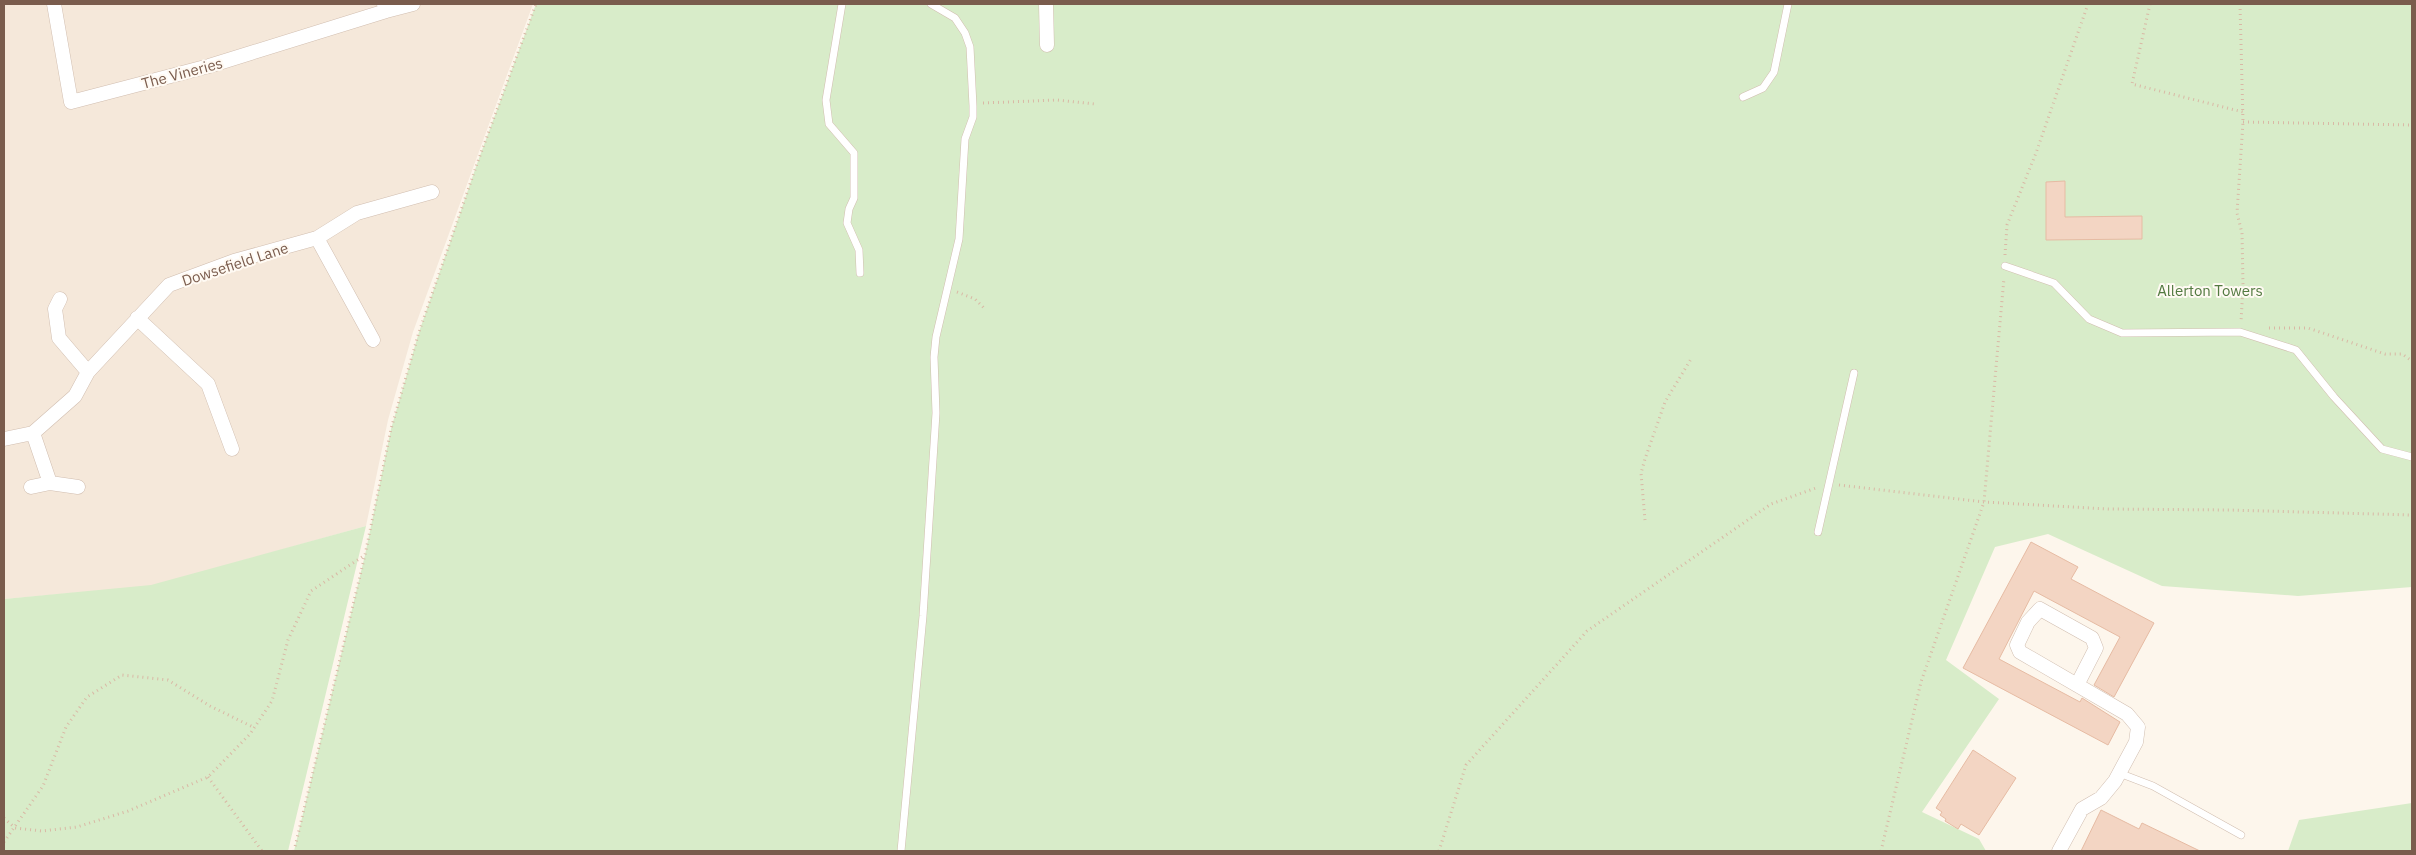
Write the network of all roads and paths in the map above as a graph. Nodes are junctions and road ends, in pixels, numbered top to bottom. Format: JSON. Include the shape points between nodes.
{"nodes":[{"id":1,"x":54,"y":4,"type":"edge"},
{"id":2,"x":413,"y":4,"type":"edge"},
{"id":3,"x":536,"y":4,"type":"edge"},
{"id":4,"x":842,"y":4,"type":"edge"},
{"id":5,"x":931,"y":4,"type":"edge"},
{"id":6,"x":1046,"y":4,"type":"edge"},
{"id":7,"x":1788,"y":4,"type":"edge"},
{"id":8,"x":2088,"y":4,"type":"edge"},
{"id":9,"x":2150,"y":4,"type":"edge"},
{"id":10,"x":2240,"y":4,"type":"edge"},
{"id":11,"x":385,"y":8,"type":"edge"},
{"id":12,"x":1047,"y":45,"type":"dead end"},
{"id":13,"x":1743,"y":97,"type":"dead end"},
{"id":14,"x":973,"y":101,"type":"junction"},
{"id":15,"x":1095,"y":104,"type":"dead end"},
{"id":16,"x":2242,"y":112,"type":"junction"},
{"id":17,"x":2243,"y":122,"type":"junction"},
{"id":18,"x":2412,"y":125,"type":"edge"},
{"id":19,"x":432,"y":192,"type":"dead end"},
{"id":20,"x":316,"y":238,"type":"junction"},
{"id":21,"x":2005,"y":266,"type":"junction"},
{"id":22,"x":860,"y":273,"type":"dead end"},
{"id":23,"x":949,"y":288,"type":"junction"},
{"id":24,"x":60,"y":299,"type":"dead end"},
{"id":25,"x":984,"y":308,"type":"dead end"},
{"id":26,"x":137,"y":318,"type":"junction"},
{"id":27,"x":2240,"y":332,"type":"junction"},
{"id":28,"x":373,"y":340,"type":"dead end"},
{"id":29,"x":1691,"y":359,"type":"dead end"},
{"id":30,"x":2412,"y":361,"type":"edge"},
{"id":31,"x":88,"y":372,"type":"junction"},
{"id":32,"x":1854,"y":372,"type":"dead end"},
{"id":33,"x":33,"y":433,"type":"junction"},
{"id":34,"x":4,"y":439,"type":"edge"},
{"id":35,"x":232,"y":448,"type":"dead end"},
{"id":36,"x":2412,"y":457,"type":"edge"},
{"id":37,"x":50,"y":483,"type":"junction"},
{"id":38,"x":1829,"y":484,"type":"junction"},
{"id":39,"x":78,"y":486,"type":"dead end"},
{"id":40,"x":31,"y":487,"type":"dead end"},
{"id":41,"x":1984,"y":502,"type":"junction"},
{"id":42,"x":2412,"y":515,"type":"edge"},
{"id":43,"x":1645,"y":520,"type":"dead end"},
{"id":44,"x":1818,"y":532,"type":"dead end"},
{"id":45,"x":365,"y":555,"type":"junction"},
{"id":46,"x":2077,"y":685,"type":"junction"},
{"id":47,"x":255,"y":728,"type":"junction"},
{"id":48,"x":2119,"y":773,"type":"junction"},
{"id":49,"x":208,"y":777,"type":"junction"},
{"id":50,"x":4,"y":818,"type":"edge"},
{"id":51,"x":14,"y":828,"type":"junction"},
{"id":52,"x":2241,"y":835,"type":"dead end"},
{"id":53,"x":4,"y":842,"type":"edge"},
{"id":54,"x":262,"y":851,"type":"edge"},
{"id":55,"x":294,"y":851,"type":"edge"},
{"id":56,"x":900,"y":851,"type":"edge"},
{"id":57,"x":1438,"y":851,"type":"edge"},
{"id":58,"x":1881,"y":851,"type":"edge"},
{"id":59,"x":2059,"y":851,"type":"edge"}],
"edges":[{"from":1,"to":11,"type":"street","name":"The Vineries","via":[[71,102],[208,66]]},
{"from":2,"to":11,"type":"street","name":"The Vineries"},
{"from":3,"to":45,"type":"path","via":[[419,332],[390,429]]},
{"from":4,"to":22,"type":"lane","via":[[827,106],[830,124],[854,153],[854,198],[847,223],[860,250]]},
{"from":5,"to":14,"type":"lane","via":[[955,18],[965,34],[970,47]]},
{"from":6,"to":12,"type":"street"},
{"from":7,"to":13,"type":"lane","via":[[1774,72],[1763,88]]},
{"from":8,"to":21,"type":"path","via":[[2036,153],[2007,224]]},
{"from":9,"to":16,"type":"path","via":[[2132,84]]},
{"from":10,"to":16,"type":"path"},
{"from":14,"to":15,"type":"path","via":[[1057,100]]},
{"from":14,"to":23,"type":"lane","via":[[973,117],[964,139],[959,239]]},
{"from":16,"to":17,"type":"path"},
{"from":17,"to":18,"type":"path"},
{"from":17,"to":27,"type":"path","via":[[2237,213],[2242,234]]},
{"from":19,"to":20,"type":"street","name":"Dowsefield Lane","via":[[357,213]]},
{"from":20,"to":26,"type":"street","name":"Dowsefield Lane","via":[[234,261],[169,285]]},
{"from":20,"to":28,"type":"street"},
{"from":21,"to":27,"type":"lane","via":[[2054,283],[2089,319],[2122,333]]},
{"from":21,"to":41,"type":"path"},
{"from":23,"to":25,"type":"path","via":[[975,299]]},
{"from":23,"to":56,"type":"lane","via":[[934,357],[936,413],[923,616]]},
{"from":24,"to":31,"type":"street","via":[[55,309],[59,338]]},
{"from":26,"to":31,"type":"street","name":"Dowsefield Lane"},
{"from":26,"to":35,"type":"street","via":[[208,384]]},
{"from":27,"to":30,"type":"path","via":[[2279,327],[2308,328],[2385,354],[2402,354]]},
{"from":27,"to":36,"type":"lane","via":[[2296,350],[2382,449]]},
{"from":29,"to":43,"type":"path","via":[[1665,402],[1641,473]]},
{"from":31,"to":33,"type":"street","name":"Dowsefield Lane","via":[[74,396]]},
{"from":32,"to":38,"type":"lane"},
{"from":33,"to":34,"type":"street"},
{"from":33,"to":37,"type":"street"},
{"from":37,"to":39,"type":"street"},
{"from":37,"to":40,"type":"street"},
{"from":38,"to":41,"type":"path"},
{"from":38,"to":44,"type":"lane"},
{"from":38,"to":57,"type":"path","via":[[1771,504],[1587,631],[1466,765]]},
{"from":41,"to":42,"type":"path","via":[[2108,510]]},
{"from":41,"to":58,"type":"path","via":[[1920,682]]},
{"from":45,"to":47,"type":"path","via":[[311,591],[288,640],[272,701]]},
{"from":45,"to":55,"type":"path"},
{"from":46,"to":46,"type":"street","via":[[2020,652],[2017,646],[2028,622],[2040,610],[2092,638],[2096,648]]},
{"from":46,"to":48,"type":"street","via":[[2127,714],[2138,727],[2136,742]]},
{"from":47,"to":49,"type":"path"},
{"from":47,"to":51,"type":"path","via":[[168,680],[122,675],[87,697],[66,727],[43,786]]},
{"from":48,"to":52,"type":"lane","via":[[2153,786]]},
{"from":48,"to":59,"type":"street","via":[[2101,798],[2082,809]]},
{"from":49,"to":51,"type":"path","via":[[128,811],[77,827],[42,831]]},
{"from":49,"to":54,"type":"path"},
{"from":50,"to":51,"type":"path"},
{"from":51,"to":53,"type":"path"}]}
